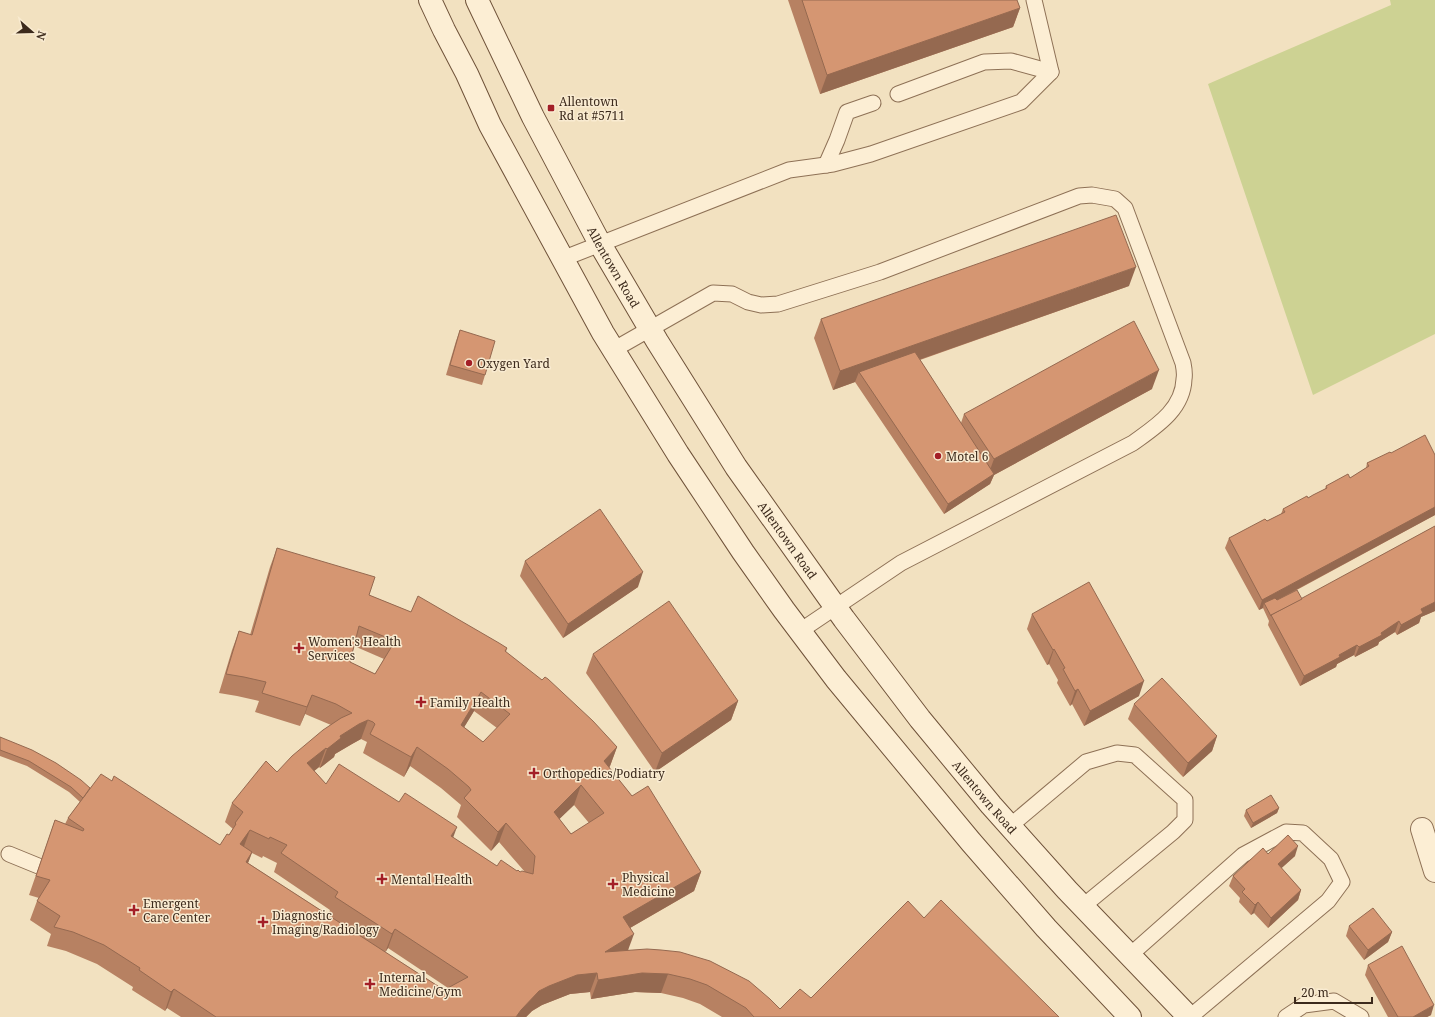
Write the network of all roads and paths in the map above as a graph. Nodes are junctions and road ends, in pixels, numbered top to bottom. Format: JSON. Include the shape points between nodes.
{"nodes":[{"id":1,"x":430,"y":0,"type":"edge"},
{"id":2,"x":477,"y":0,"type":"edge"},
{"id":3,"x":1034,"y":0,"type":"edge"},
{"id":4,"x":1051,"y":72,"type":"junction"},
{"id":5,"x":898,"y":94,"type":"dead end"},
{"id":6,"x":873,"y":103,"type":"dead end"},
{"id":7,"x":826,"y":165,"type":"junction"},
{"id":8,"x":600,"y":244,"type":"junction"},
{"id":9,"x":562,"y":259,"type":"junction"},
{"id":10,"x":649,"y":329,"type":"junction"},
{"id":11,"x":613,"y":350,"type":"junction"},
{"id":12,"x":835,"y":607,"type":"junction"},
{"id":13,"x":800,"y":631,"type":"junction"},
{"id":14,"x":1010,"y":826,"type":"junction"},
{"id":15,"x":1422,"y":829,"type":"dead end"},
{"id":16,"x":8,"y":854,"type":"dead end"},
{"id":17,"x":1435,"y":871,"type":"edge"},
{"id":18,"x":60,"y":874,"type":"edge"},
{"id":19,"x":1082,"y":906,"type":"junction"},
{"id":20,"x":1129,"y":956,"type":"junction"},
{"id":21,"x":1130,"y":1017,"type":"edge"},
{"id":22,"x":1189,"y":1017,"type":"edge"},
{"id":23,"x":1286,"y":1017,"type":"edge"},
{"id":24,"x":1361,"y":1017,"type":"edge"}],
"edges":[{"from":1,"to":9,"type":"main road","via":[[490,125]]},
{"from":2,"to":8,"type":"main road","name":"Allentown Road","via":[[533,116]]},
{"from":3,"to":4,"type":"lane"},
{"from":4,"to":5,"type":"lane","via":[[1011,61],[984,62]]},
{"from":4,"to":7,"type":"lane","via":[[1021,102],[871,154]]},
{"from":6,"to":7,"type":"lane","via":[[847,112]]},
{"from":7,"to":8,"type":"lane","via":[[789,170]]},
{"from":8,"to":9,"type":"lane"},
{"from":8,"to":10,"type":"main road","name":"Allentown Road"},
{"from":9,"to":11,"type":"main road"},
{"from":10,"to":11,"type":"lane"},
{"from":10,"to":12,"type":"main road","name":"Allentown Road","via":[[736,467]]},
{"from":10,"to":12,"type":"lane","via":[[713,293],[732,294],[761,305],[778,304],[880,272],[1080,196],[1092,195],[1115,199],[1126,208],[1183,363],[1184,379],[1177,404],[1165,419],[1133,443],[901,563]]},
{"from":11,"to":13,"type":"main road","via":[[738,546]]},
{"from":12,"to":13,"type":"lane"},
{"from":12,"to":14,"type":"main road","name":"Allentown Road","via":[[920,719]]},
{"from":13,"to":21,"type":"main road","via":[[836,679],[971,842],[1046,928]]},
{"from":14,"to":19,"type":"main road","name":"Allentown Road"},
{"from":14,"to":19,"type":"lane","via":[[1086,762],[1118,753],[1135,755],[1186,800],[1185,820]]},
{"from":15,"to":17,"type":"main road"},
{"from":16,"to":18,"type":"lane"},
{"from":19,"to":20,"type":"main road","name":"Allentown Road"},
{"from":20,"to":22,"type":"main road","name":"Allentown Road"},
{"from":20,"to":22,"type":"lane","via":[[1242,855],[1286,832],[1303,833],[1332,859],[1342,882],[1328,901]]},
{"from":23,"to":24,"type":"lane","via":[[1304,1005],[1334,1001]]}]}
